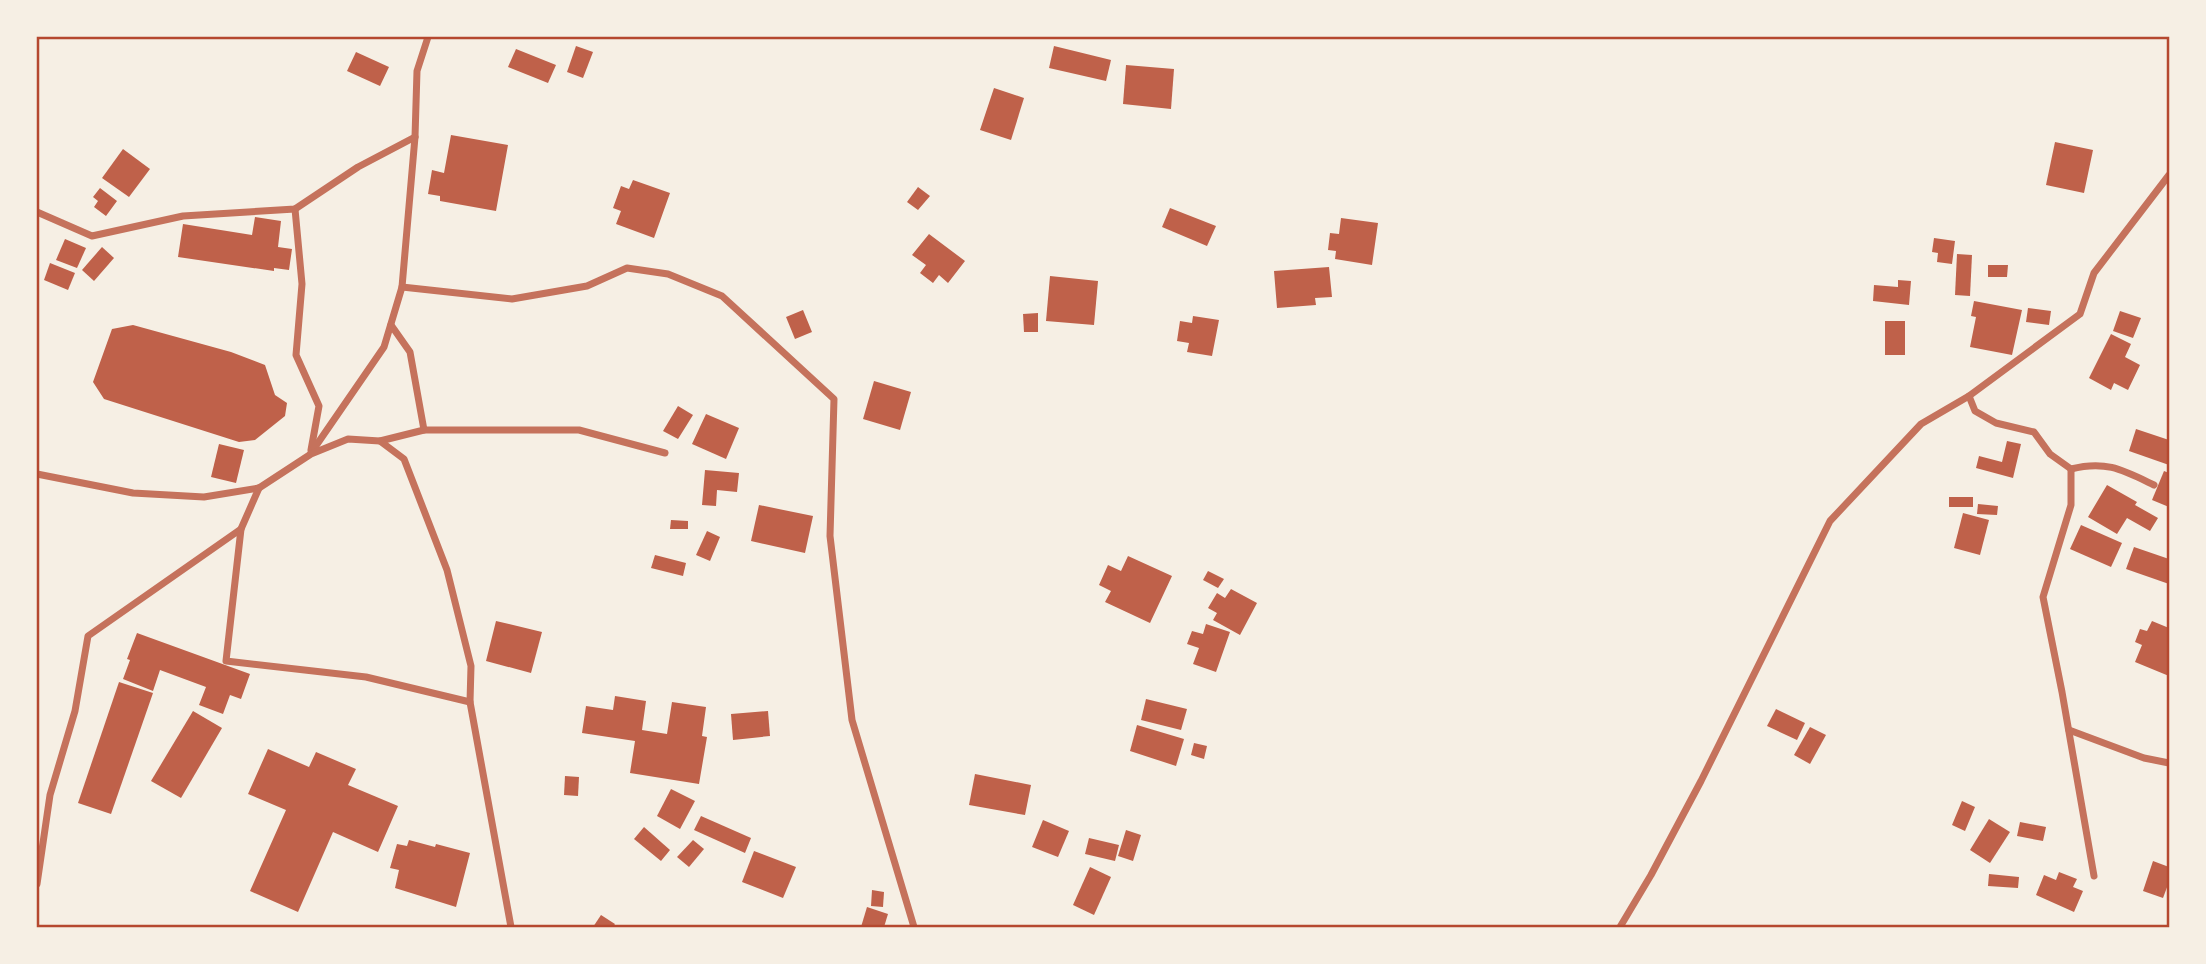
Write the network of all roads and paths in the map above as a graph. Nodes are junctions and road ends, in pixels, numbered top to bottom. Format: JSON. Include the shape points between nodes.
{"nodes":[{"id":1,"x":428,"y":37,"type":"edge"},
{"id":2,"x":415,"y":137,"type":"junction"},
{"id":3,"x":2169,"y":175,"type":"edge"},
{"id":4,"x":295,"y":209,"type":"junction"},
{"id":5,"x":37,"y":212,"type":"edge"},
{"id":6,"x":402,"y":287,"type":"junction"},
{"id":7,"x":391,"y":325,"type":"junction"},
{"id":8,"x":1969,"y":396,"type":"junction"},
{"id":9,"x":424,"y":430,"type":"junction"},
{"id":10,"x":380,"y":441,"type":"junction"},
{"id":11,"x":665,"y":453,"type":"dead end"},
{"id":12,"x":311,"y":454,"type":"junction"},
{"id":13,"x":2071,"y":468,"type":"junction"},
{"id":14,"x":37,"y":474,"type":"edge"},
{"id":15,"x":2154,"y":485,"type":"dead end"},
{"id":16,"x":259,"y":488,"type":"junction"},
{"id":17,"x":241,"y":529,"type":"junction"},
{"id":18,"x":470,"y":702,"type":"junction"},
{"id":19,"x":2069,"y":730,"type":"junction"},
{"id":20,"x":2169,"y":763,"type":"edge"},
{"id":21,"x":2094,"y":876,"type":"dead end"},
{"id":22,"x":37,"y":884,"type":"edge"},
{"id":23,"x":512,"y":927,"type":"edge"},
{"id":24,"x":914,"y":927,"type":"edge"},
{"id":25,"x":1620,"y":927,"type":"edge"}],
"edges":[{"from":1,"to":2,"type":"street","via":[[417,71]]},
{"from":2,"to":4,"type":"street","via":[[358,167]]},
{"from":2,"to":6,"type":"street"},
{"from":3,"to":8,"type":"street","via":[[2094,273],[2080,314]]},
{"from":4,"to":5,"type":"street","via":[[183,216],[92,236]]},
{"from":4,"to":12,"type":"street","via":[[302,284],[296,355],[319,406]]},
{"from":6,"to":7,"type":"street"},
{"from":6,"to":24,"type":"street","via":[[512,299],[587,286],[626,268],[668,274],[722,296],[834,399],[830,537],[852,720]]},
{"from":7,"to":9,"type":"street","via":[[410,352]]},
{"from":7,"to":12,"type":"street","via":[[384,347]]},
{"from":8,"to":13,"type":"street","via":[[1975,411],[1996,423],[2034,432],[2050,454]]},
{"from":8,"to":25,"type":"street","via":[[1921,424],[1830,521],[1701,780]]},
{"from":9,"to":10,"type":"street"},
{"from":9,"to":11,"type":"street","via":[[579,430]]},
{"from":10,"to":12,"type":"street","via":[[348,439]]},
{"from":10,"to":18,"type":"street","via":[[404,459],[447,570],[471,666]]},
{"from":12,"to":16,"type":"street"},
{"from":13,"to":15,"type":"street","via":[[2092,464],[2122,470]]},
{"from":13,"to":19,"type":"street","via":[[2071,505],[2043,597]]},
{"from":14,"to":16,"type":"street","via":[[133,493],[180,496]]},
{"from":16,"to":17,"type":"street"},
{"from":17,"to":18,"type":"street","via":[[226,661],[366,677]]},
{"from":17,"to":22,"type":"street","via":[[88,636],[75,711],[50,795]]},
{"from":18,"to":23,"type":"street"},
{"from":19,"to":20,"type":"street"},
{"from":19,"to":21,"type":"street"}]}
